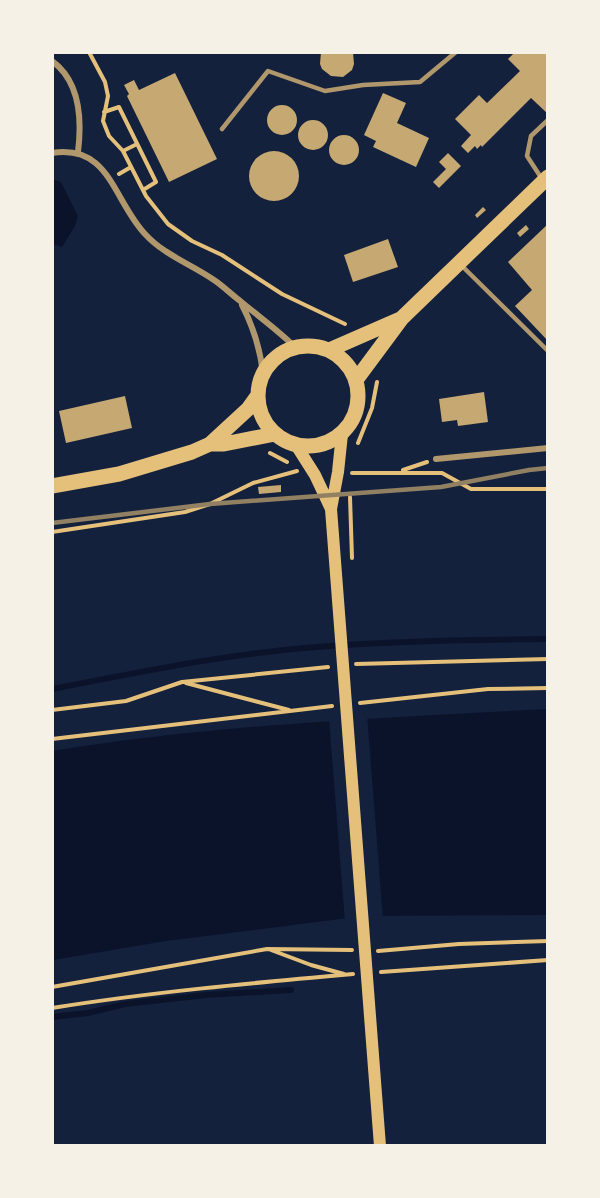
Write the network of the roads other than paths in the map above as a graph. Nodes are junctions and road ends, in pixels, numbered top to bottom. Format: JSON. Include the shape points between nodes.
{"nodes":[{"id":1,"x":456,"y":52,"type":"edge"},
{"id":2,"x":52,"y":61,"type":"edge"},
{"id":3,"x":548,"y":120,"type":"edge"},
{"id":4,"x":222,"y":129,"type":"dead end"},
{"id":5,"x":78,"y":152,"type":"junction"},
{"id":6,"x":52,"y":153,"type":"edge"},
{"id":7,"x":545,"y":179,"type":"edge"},
{"id":8,"x":459,"y":263,"type":"junction"},
{"id":9,"x":241,"y":302,"type":"junction"},
{"id":10,"x":402,"y":318,"type":"junction"},
{"id":11,"x":296,"y":348,"type":"junction"},
{"id":12,"x":329,"y":350,"type":"junction"},
{"id":13,"x":548,"y":351,"type":"edge"},
{"id":14,"x":263,"y":373,"type":"junction"},
{"id":15,"x":356,"y":380,"type":"junction"},
{"id":16,"x":258,"y":394,"type":"junction"},
{"id":17,"x":275,"y":434,"type":"junction"},
{"id":18,"x":342,"y":434,"type":"junction"},
{"id":19,"x":210,"y":444,"type":"junction"},
{"id":20,"x":296,"y":445,"type":"junction"},
{"id":21,"x":548,"y":448,"type":"edge"},
{"id":22,"x":436,"y":459,"type":"road end"},
{"id":23,"x":52,"y":486,"type":"edge"},
{"id":24,"x":331,"y":509,"type":"junction"},
{"id":25,"x":380,"y":1146,"type":"edge"}],
"edges":[{"from":1,"to":4,"type":"lane","via":[[420,82],[325,91],[268,71]]},
{"from":2,"to":5,"type":"street","via":[[63,69],[76,94],[81,130]]},
{"from":3,"to":7,"type":"lane","via":[[531,136],[527,156]]},
{"from":5,"to":6,"type":"street"},
{"from":5,"to":9,"type":"street","via":[[99,165],[145,234]]},
{"from":7,"to":8,"type":"main road"},
{"from":8,"to":10,"type":"main road"},
{"from":8,"to":13,"type":"lane"},
{"from":9,"to":11,"type":"street"},
{"from":9,"to":14,"type":"street","via":[[251,322]]},
{"from":10,"to":12,"type":"main road"},
{"from":10,"to":15,"type":"main road"},
{"from":11,"to":12,"type":"main road"},
{"from":11,"to":14,"type":"main road","via":[[272,361]]},
{"from":12,"to":15,"type":"main road","via":[[345,363]]},
{"from":14,"to":16,"type":"main road"},
{"from":15,"to":18,"type":"main road","via":[[357,409]]},
{"from":16,"to":17,"type":"main road","via":[[259,409]]},
{"from":16,"to":19,"type":"main road","via":[[248,409]]},
{"from":17,"to":19,"type":"main road"},
{"from":17,"to":20,"type":"main road"},
{"from":18,"to":20,"type":"main road","via":[[312,447]]},
{"from":18,"to":24,"type":"main road"},
{"from":19,"to":23,"type":"main road","via":[[119,474]]},
{"from":20,"to":24,"type":"main road"},
{"from":21,"to":22,"type":"street"},
{"from":24,"to":25,"type":"main road"}]}
